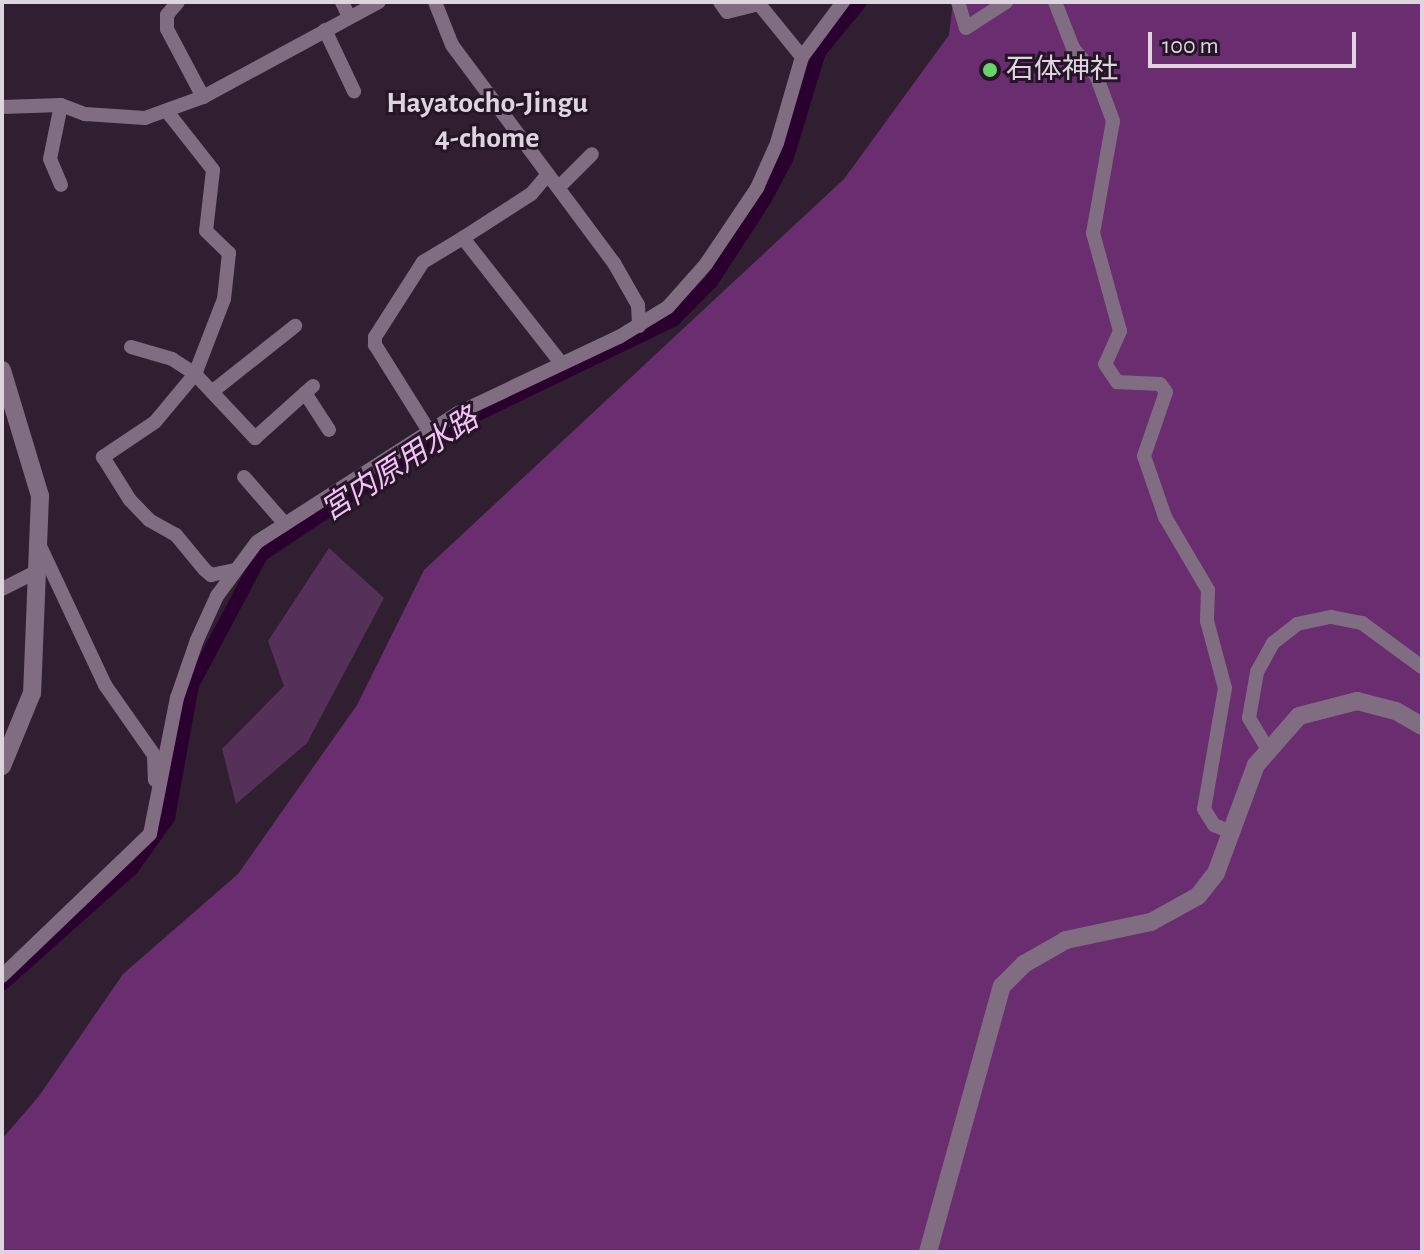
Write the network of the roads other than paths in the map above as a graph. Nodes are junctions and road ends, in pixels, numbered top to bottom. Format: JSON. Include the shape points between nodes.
{"nodes":[{"id":1,"x":178,"y":2,"type":"edge"},
{"id":2,"x":342,"y":2,"type":"edge"},
{"id":3,"x":379,"y":2,"type":"edge"},
{"id":4,"x":435,"y":2,"type":"edge"},
{"id":5,"x":720,"y":2,"type":"edge"},
{"id":6,"x":843,"y":2,"type":"edge"},
{"id":7,"x":958,"y":2,"type":"edge"},
{"id":8,"x":1006,"y":2,"type":"edge"},
{"id":9,"x":1055,"y":2,"type":"edge"},
{"id":10,"x":349,"y":17,"type":"junction"},
{"id":11,"x":325,"y":30,"type":"junction"},
{"id":12,"x":802,"y":57,"type":"junction"},
{"id":13,"x":354,"y":91,"type":"dead end"},
{"id":14,"x":203,"y":97,"type":"junction"},
{"id":15,"x":61,"y":105,"type":"junction"},
{"id":16,"x":2,"y":107,"type":"edge"},
{"id":17,"x":169,"y":114,"type":"junction"},
{"id":18,"x":592,"y":154,"type":"dead end"},
{"id":19,"x":548,"y":174,"type":"junction"},
{"id":20,"x":61,"y":185,"type":"dead end"},
{"id":21,"x":560,"y":186,"type":"junction"},
{"id":22,"x":463,"y":238,"type":"junction"},
{"id":23,"x":295,"y":326,"type":"dead end"},
{"id":24,"x":639,"y":326,"type":"junction"},
{"id":25,"x":131,"y":347,"type":"dead end"},
{"id":26,"x":561,"y":363,"type":"junction"},
{"id":27,"x":2,"y":370,"type":"edge"},
{"id":28,"x":195,"y":374,"type":"junction"},
{"id":29,"x":213,"y":391,"type":"junction"},
{"id":30,"x":329,"y":430,"type":"dead end"},
{"id":31,"x":429,"y":431,"type":"junction"},
{"id":32,"x":244,"y":477,"type":"dead end"},
{"id":33,"x":285,"y":524,"type":"junction"},
{"id":34,"x":39,"y":544,"type":"junction"},
{"id":35,"x":234,"y":570,"type":"junction"},
{"id":36,"x":38,"y":571,"type":"junction"},
{"id":37,"x":2,"y":589,"type":"edge"},
{"id":38,"x":1422,"y":667,"type":"edge"},
{"id":39,"x":1422,"y":726,"type":"edge"},
{"id":40,"x":1267,"y":748,"type":"junction"},
{"id":41,"x":2,"y":766,"type":"edge"},
{"id":42,"x":157,"y":800,"type":"junction"},
{"id":43,"x":1231,"y":832,"type":"junction"},
{"id":44,"x":2,"y":976,"type":"edge"},
{"id":45,"x":928,"y":1252,"type":"edge"}],
"edges":[{"from":1,"to":14,"type":"street","via":[[167,15],[167,29]]},
{"from":2,"to":10,"type":"street"},
{"from":3,"to":10,"type":"street"},
{"from":4,"to":19,"type":"street","via":[[452,45]]},
{"from":5,"to":12,"type":"street","via":[[727,12],[759,4]]},
{"from":6,"to":12,"type":"street"},
{"from":7,"to":8,"type":"street","via":[[966,28]]},
{"from":9,"to":43,"type":"street","via":[[1073,48],[1102,86],[1113,121],[1093,233],[1120,331],[1105,364],[1117,382],[1160,384],[1166,392],[1144,456],[1165,517],[1208,590],[1207,621],[1225,688],[1204,809],[1214,825]]},
{"from":10,"to":11,"type":"street"},
{"from":11,"to":13,"type":"street"},
{"from":11,"to":14,"type":"street"},
{"from":12,"to":24,"type":"street","via":[[777,143],[747,203],[693,281]]},
{"from":14,"to":17,"type":"street"},
{"from":15,"to":16,"type":"street"},
{"from":15,"to":17,"type":"street","via":[[126,117]]},
{"from":15,"to":20,"type":"street","via":[[50,165]]},
{"from":17,"to":28,"type":"street","via":[[212,167],[206,231],[230,255],[224,299]]},
{"from":18,"to":21,"type":"street"},
{"from":19,"to":21,"type":"street"},
{"from":19,"to":22,"type":"street","via":[[531,194]]},
{"from":21,"to":24,"type":"street","via":[[633,294]]},
{"from":22,"to":26,"type":"street"},
{"from":22,"to":31,"type":"street","via":[[423,262],[375,337]]},
{"from":23,"to":29,"type":"street"},
{"from":24,"to":26,"type":"street"},
{"from":25,"to":28,"type":"street","via":[[172,359]]},
{"from":26,"to":31,"type":"street"},
{"from":27,"to":34,"type":"street","via":[[37,476]]},
{"from":28,"to":29,"type":"street"},
{"from":28,"to":35,"type":"street","via":[[155,422],[103,457],[130,500],[149,520],[176,535],[205,570],[211,575]]},
{"from":29,"to":30,"type":"street","via":[[255,438],[309,390]]},
{"from":31,"to":33,"type":"street"},
{"from":32,"to":33,"type":"street"},
{"from":33,"to":35,"type":"street","via":[[257,542]]},
{"from":34,"to":36,"type":"street"},
{"from":34,"to":42,"type":"street","via":[[105,685],[154,755]]},
{"from":35,"to":42,"type":"street","via":[[197,640],[177,698]]},
{"from":36,"to":37,"type":"street"},
{"from":36,"to":41,"type":"street","via":[[32,693]]},
{"from":38,"to":40,"type":"street","via":[[1362,623],[1331,617],[1297,624],[1273,643],[1257,672],[1249,718]]},
{"from":39,"to":40,"type":"street","via":[[1367,703],[1343,703],[1299,716]]},
{"from":40,"to":43,"type":"street"},
{"from":42,"to":44,"type":"street","via":[[150,834]]},
{"from":43,"to":45,"type":"street","via":[[1216,873],[1198,896],[1171,914],[1066,940],[1024,964],[1002,986]]}]}
